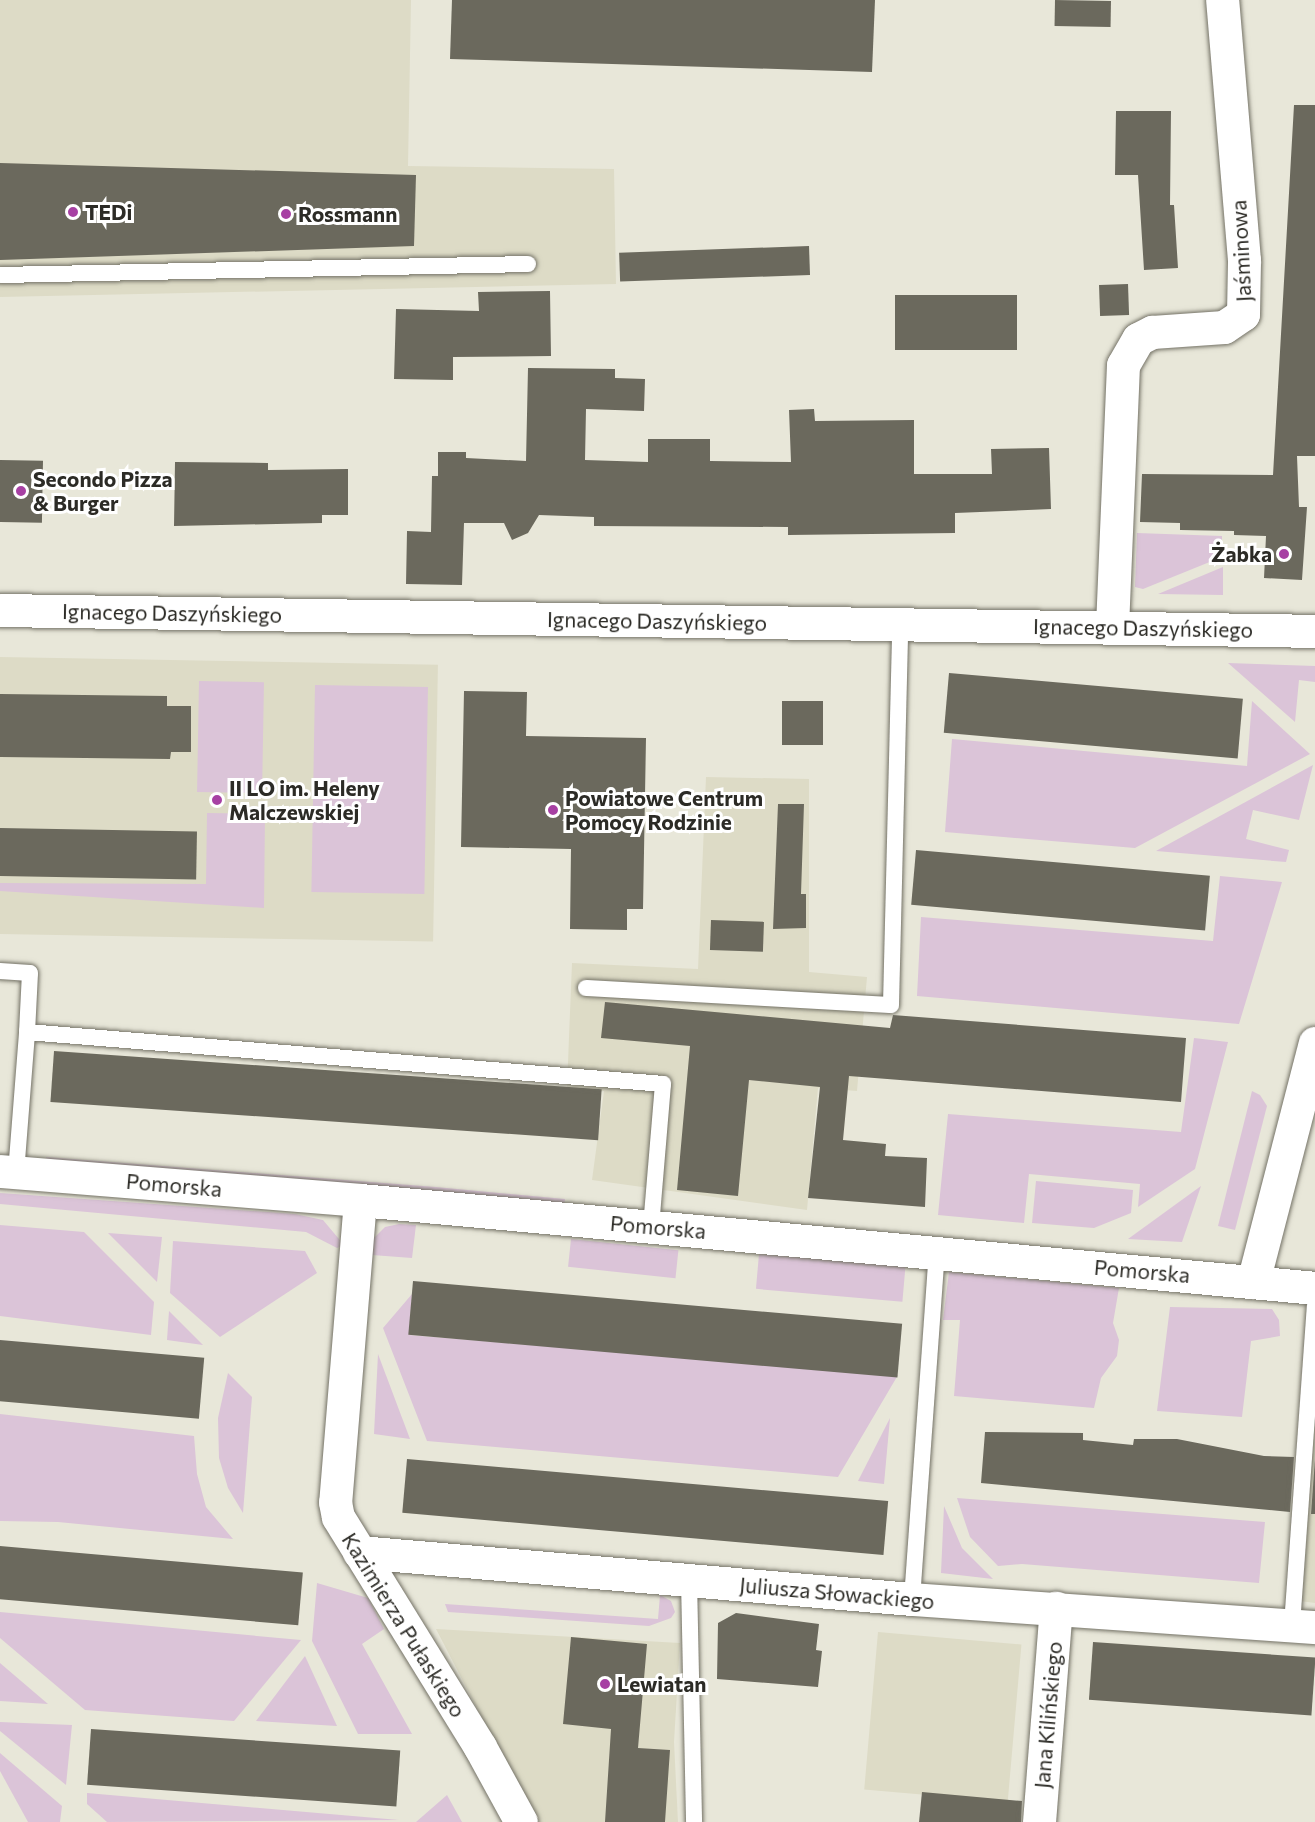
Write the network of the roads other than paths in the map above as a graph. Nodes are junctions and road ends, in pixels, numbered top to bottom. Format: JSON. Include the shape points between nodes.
{"nodes":[{"id":1,"x":1222,"y":0,"type":"edge"},
{"id":2,"x":528,"y":264,"type":"dead end"},
{"id":3,"x":0,"y":275,"type":"edge"},
{"id":4,"x":0,"y":610,"type":"edge"},
{"id":5,"x":900,"y":625,"type":"junction"},
{"id":6,"x":1112,"y":627,"type":"junction"},
{"id":7,"x":1315,"y":631,"type":"edge"},
{"id":8,"x":0,"y":970,"type":"edge"},
{"id":9,"x":586,"y":988,"type":"dead end"},
{"id":10,"x":27,"y":1032,"type":"junction"},
{"id":11,"x":1315,"y":1043,"type":"edge"},
{"id":12,"x":8,"y":1172,"type":"edge"},
{"id":13,"x":360,"y":1200,"type":"junction"},
{"id":14,"x":651,"y":1226,"type":"junction"},
{"id":15,"x":937,"y":1252,"type":"junction"},
{"id":16,"x":1252,"y":1282,"type":"junction"},
{"id":17,"x":1315,"y":1288,"type":"edge"},
{"id":18,"x":1315,"y":1306,"type":"edge"},
{"id":19,"x":359,"y":1552,"type":"junction"},
{"id":20,"x":689,"y":1580,"type":"junction"},
{"id":21,"x":912,"y":1599,"type":"junction"},
{"id":22,"x":1056,"y":1608,"type":"junction"},
{"id":23,"x":1304,"y":1626,"type":"edge"},
{"id":24,"x":521,"y":1822,"type":"edge"},
{"id":25,"x":694,"y":1822,"type":"edge"},
{"id":26,"x":1039,"y":1822,"type":"edge"}],
"edges":[{"from":1,"to":6,"type":"street","name":"Jaśminowa","via":[[1244,260],[1243,314],[1224,327],[1169,327],[1152,332],[1138,339],[1123,365]]},
{"from":2,"to":3,"type":"lane"},
{"from":4,"to":5,"type":"street","name":"Ignacego Daszyńskiego"},
{"from":5,"to":6,"type":"street","name":"Ignacego Daszyńskiego"},
{"from":5,"to":9,"type":"lane","via":[[891,1005]]},
{"from":6,"to":7,"type":"street","name":"Ignacego Daszyńskiego"},
{"from":8,"to":10,"type":"lane","via":[[30,973]]},
{"from":10,"to":12,"type":"lane"},
{"from":10,"to":14,"type":"lane","via":[[663,1084]]},
{"from":11,"to":16,"type":"street"},
{"from":12,"to":13,"type":"street","name":"Pomorska"},
{"from":13,"to":14,"type":"street","name":"Pomorska"},
{"from":13,"to":19,"type":"street","name":"Kazimierza Pułaskiego","via":[[335,1502],[343,1529]]},
{"from":14,"to":15,"type":"street","name":"Pomorska"},
{"from":15,"to":16,"type":"street","name":"Pomorska"},
{"from":15,"to":21,"type":"lane"},
{"from":16,"to":17,"type":"street","name":"Pomorska"},
{"from":18,"to":23,"type":"lane"},
{"from":19,"to":20,"type":"street","name":"Juliusza Słowackiego"},
{"from":19,"to":24,"type":"street","name":"Kazimierza Pułaskiego","via":[[480,1747]]},
{"from":20,"to":21,"type":"street","name":"Juliusza Słowackiego"},
{"from":20,"to":25,"type":"lane"},
{"from":21,"to":22,"type":"street","name":"Juliusza Słowackiego"},
{"from":22,"to":23,"type":"street","name":"Juliusza Słowackiego"},
{"from":22,"to":26,"type":"street","name":"Jana Kilińskiego"}]}
